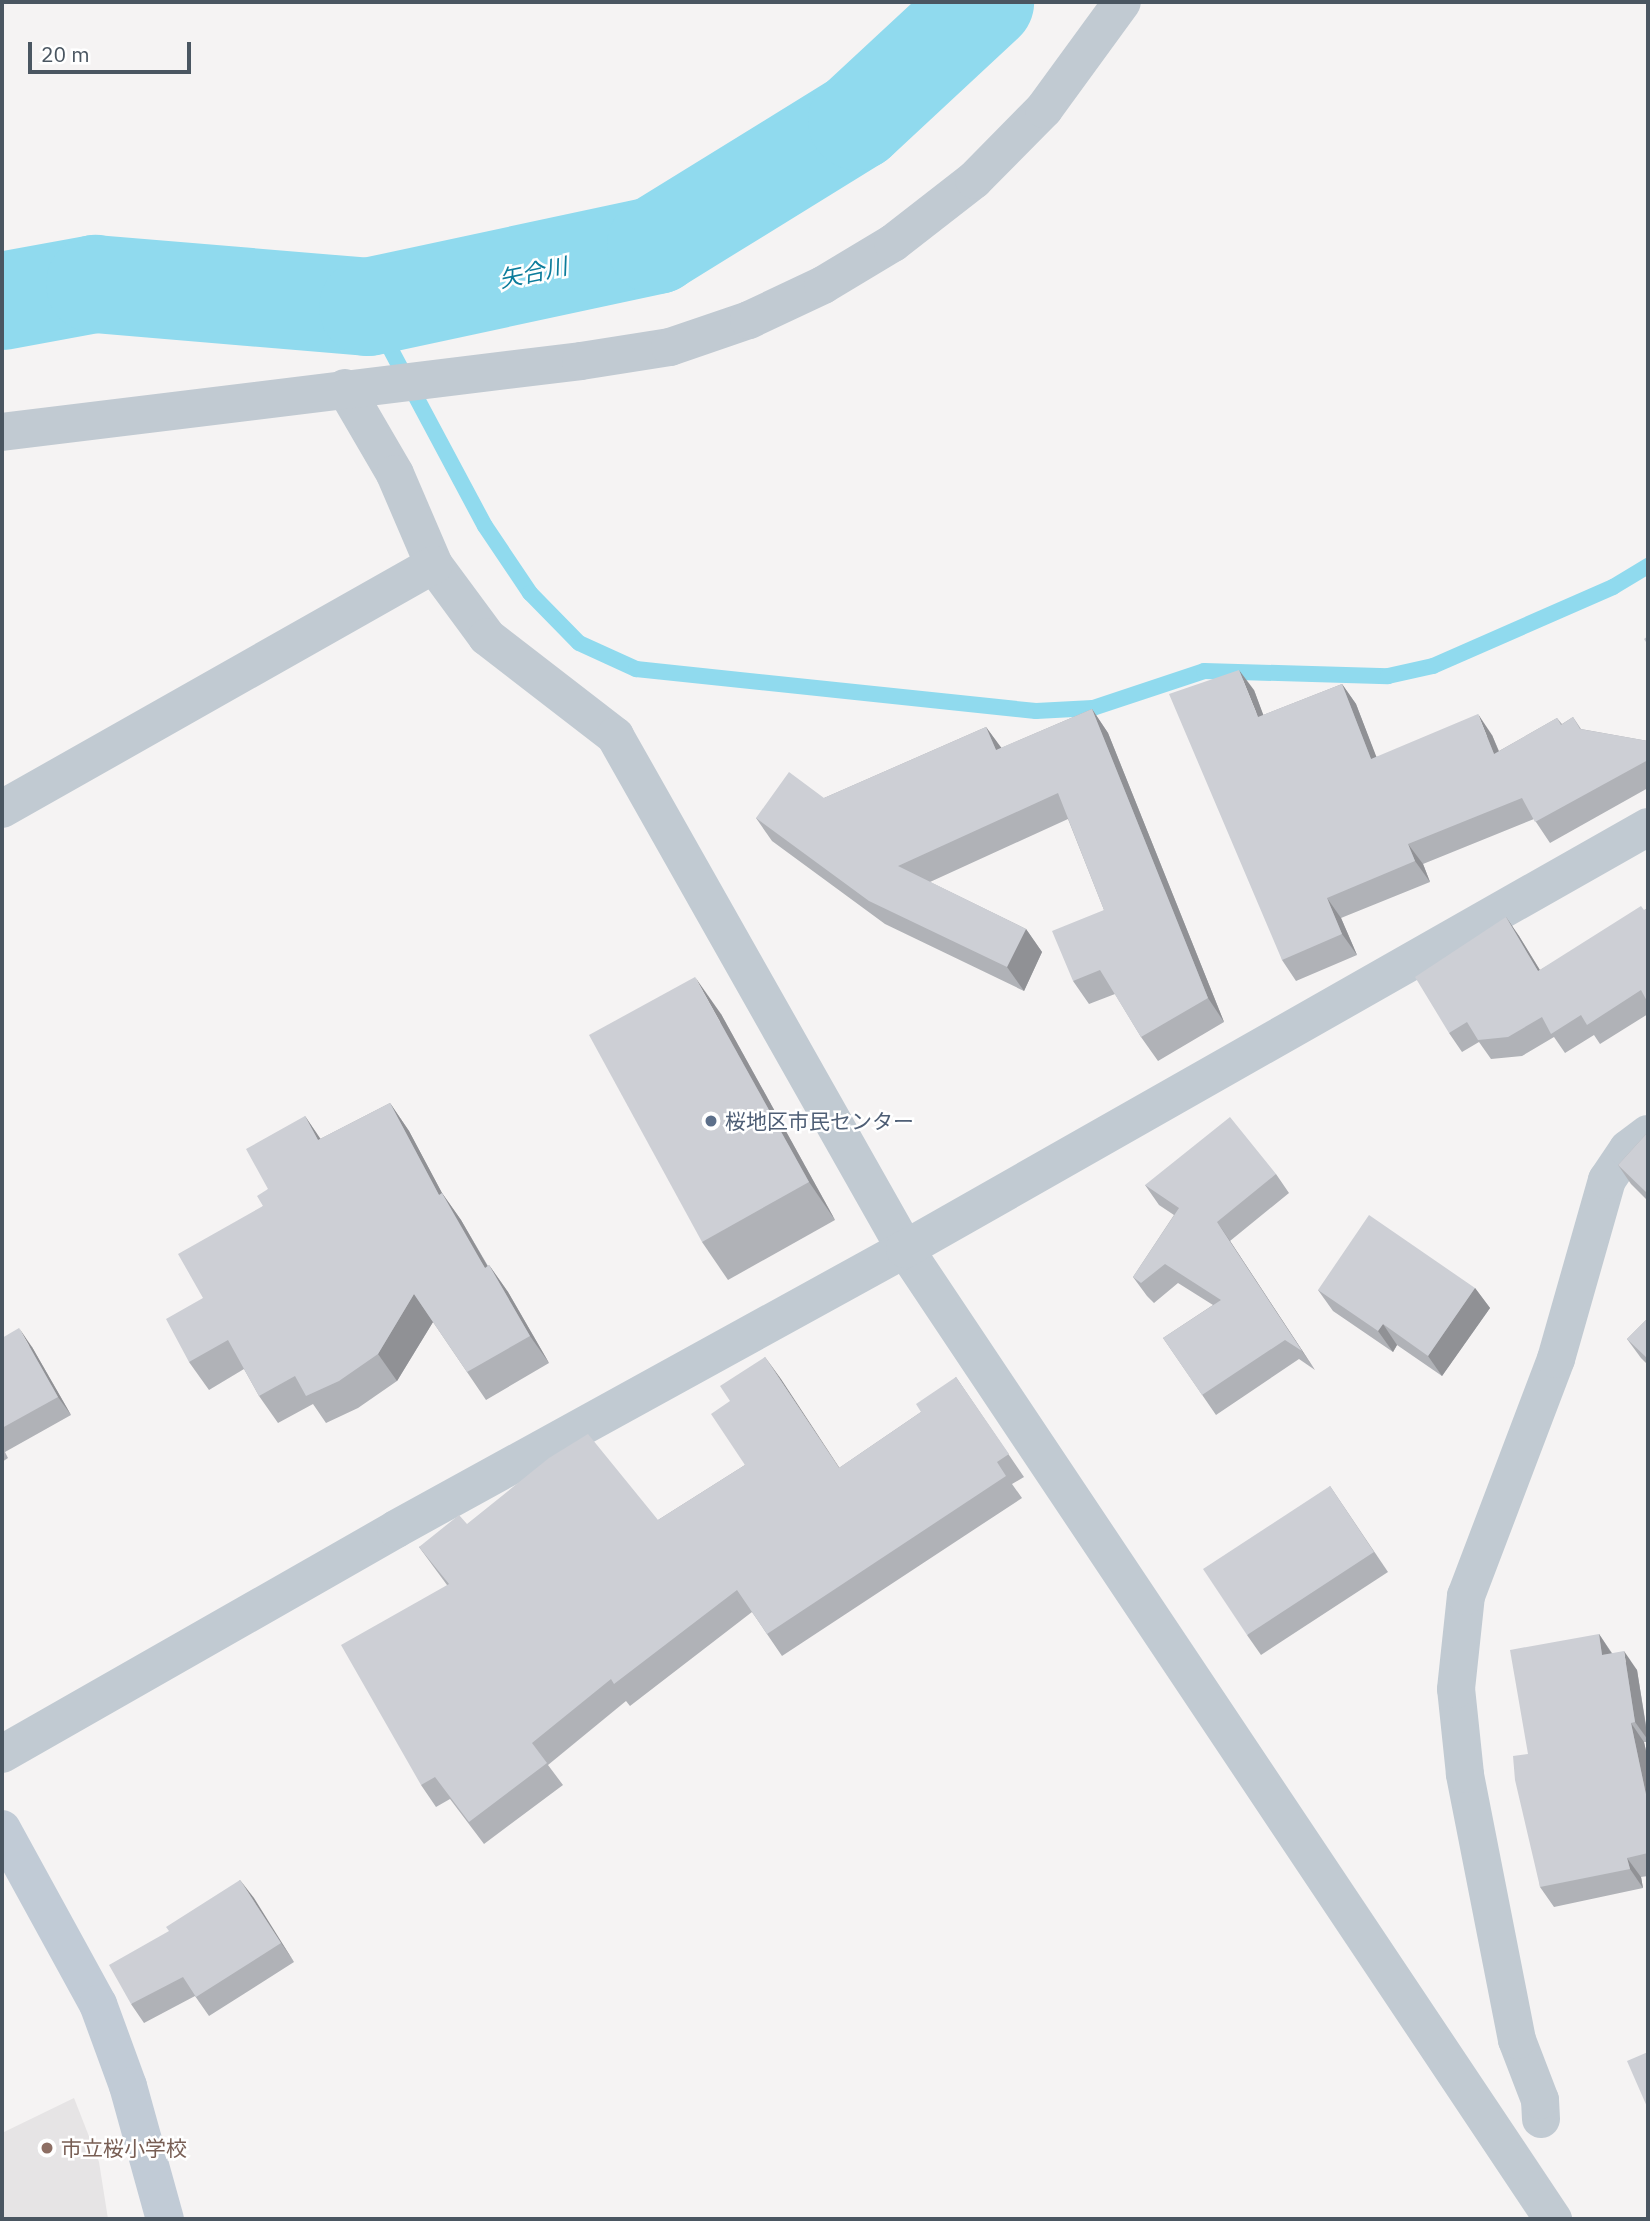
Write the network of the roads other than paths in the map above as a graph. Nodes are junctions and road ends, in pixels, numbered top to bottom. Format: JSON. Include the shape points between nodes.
{"nodes":[{"id":1,"x":1122,"y":2,"type":"edge"},
{"id":2,"x":357,"y":386,"type":"junction"},
{"id":3,"x":2,"y":432,"type":"edge"},
{"id":4,"x":434,"y":565,"type":"junction"},
{"id":5,"x":2,"y":809,"type":"edge"},
{"id":6,"x":1648,"y":827,"type":"edge"},
{"id":7,"x":1648,"y":1134,"type":"edge"},
{"id":8,"x":905,"y":1249,"type":"junction"},
{"id":9,"x":2,"y":1754,"type":"edge"},
{"id":10,"x":2,"y":1829,"type":"edge"},
{"id":11,"x":1541,"y":2119,"type":"dead end"},
{"id":12,"x":165,"y":2219,"type":"edge"},
{"id":13,"x":1552,"y":2219,"type":"edge"}],
"edges":[{"from":1,"to":2,"type":"street","via":[[1044,109],[974,180],[893,243],[823,285],[750,320],[670,347]]},
{"from":2,"to":3,"type":"street"},
{"from":2,"to":4,"type":"street"},
{"from":4,"to":5,"type":"street"},
{"from":4,"to":8,"type":"street","via":[[487,637],[615,736]]},
{"from":6,"to":8,"type":"street"},
{"from":7,"to":11,"type":"street","via":[[1628,1149],[1607,1180],[1556,1359],[1466,1596],[1456,1689],[1465,1774],[1517,2040],[1540,2100]]},
{"from":8,"to":9,"type":"street","via":[[396,1529]]},
{"from":8,"to":13,"type":"street"},
{"from":10,"to":12,"type":"street","via":[[98,2004],[128,2086]]}]}
